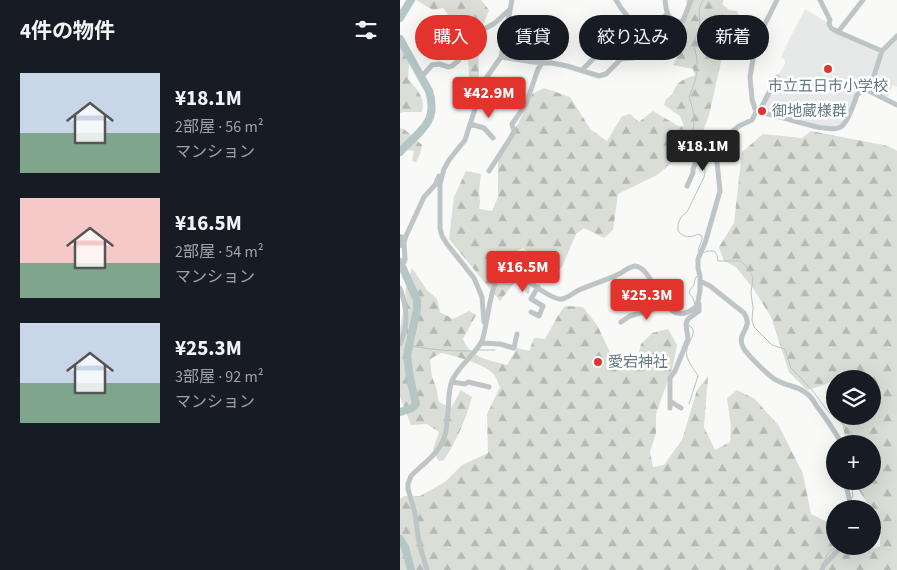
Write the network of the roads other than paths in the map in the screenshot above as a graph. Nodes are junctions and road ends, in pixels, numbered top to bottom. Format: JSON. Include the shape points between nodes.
{"nodes":[{"id":1,"x":512,"y":0,"type":"edge"},
{"id":2,"x":616,"y":0,"type":"edge"},
{"id":3,"x":665,"y":0,"type":"edge"},
{"id":4,"x":691,"y":0,"type":"edge"},
{"id":5,"x":777,"y":0,"type":"edge"},
{"id":6,"x":820,"y":0,"type":"edge"},
{"id":7,"x":863,"y":0,"type":"edge"},
{"id":8,"x":510,"y":10,"type":"junction"},
{"id":9,"x":667,"y":14,"type":"joint"},
{"id":10,"x":509,"y":15,"type":"edge"},
{"id":11,"x":628,"y":15,"type":"edge"},
{"id":12,"x":838,"y":32,"type":"junction"},
{"id":13,"x":897,"y":36,"type":"edge"},
{"id":14,"x":882,"y":51,"type":"junction"},
{"id":15,"x":499,"y":60,"type":"edge"},
{"id":16,"x":526,"y":60,"type":"edge"},
{"id":17,"x":592,"y":60,"type":"edge"},
{"id":18,"x":620,"y":60,"type":"edge"},
{"id":19,"x":542,"y":62,"type":"junction"},
{"id":20,"x":582,"y":70,"type":"junction"},
{"id":21,"x":424,"y":74,"type":"dead end"},
{"id":22,"x":776,"y":78,"type":"dead end"},
{"id":23,"x":869,"y":91,"type":"junction"},
{"id":24,"x":897,"y":105,"type":"edge"},
{"id":25,"x":756,"y":112,"type":"junction"},
{"id":26,"x":470,"y":124,"type":"junction"},
{"id":27,"x":493,"y":138,"type":"dead end"},
{"id":28,"x":719,"y":156,"type":"junction"},
{"id":29,"x":489,"y":171,"type":"dead end"},
{"id":30,"x":443,"y":172,"type":"junction"},
{"id":31,"x":687,"y":186,"type":"dead end"},
{"id":32,"x":400,"y":268,"type":"edge"},
{"id":33,"x":700,"y":281,"type":"junction"},
{"id":34,"x":538,"y":287,"type":"junction"},
{"id":35,"x":400,"y":288,"type":"edge"},
{"id":36,"x":700,"y":298,"type":"junction"},
{"id":37,"x":666,"y":305,"type":"junction"},
{"id":38,"x":531,"y":312,"type":"dead end"},
{"id":39,"x":621,"y":322,"type":"dead end"},
{"id":40,"x":485,"y":327,"type":"junction"},
{"id":41,"x":517,"y":334,"type":"dead end"},
{"id":42,"x":481,"y":343,"type":"junction"},
{"id":43,"x":400,"y":344,"type":"edge"},
{"id":44,"x":452,"y":382,"type":"junction"},
{"id":45,"x":490,"y":387,"type":"dead end"},
{"id":46,"x":670,"y":401,"type":"junction"},
{"id":47,"x":670,"y":408,"type":"dead end"},
{"id":48,"x":681,"y":408,"type":"dead end"},
{"id":49,"x":837,"y":435,"type":"edge"},
{"id":50,"x":833,"y":555,"type":"edge"},
{"id":51,"x":428,"y":570,"type":"edge"},
{"id":52,"x":822,"y":570,"type":"edge"}],
"edges":[{"from":1,"to":8,"type":"street"},
{"from":2,"to":11,"type":"street"},
{"from":3,"to":9,"type":"street"},
{"from":4,"to":9,"type":"street","via":[[681,22],[675,22]]},
{"from":5,"to":25,"type":"street","via":[[756,42],[750,77]]},
{"from":6,"to":12,"type":"street","via":[[831,28]]},
{"from":7,"to":12,"type":"street"},
{"from":8,"to":10,"type":"street"},
{"from":8,"to":21,"type":"street","via":[[480,30],[452,66],[434,64]]},
{"from":12,"to":14,"type":"street"},
{"from":13,"to":14,"type":"street"},
{"from":14,"to":23,"type":"street"},
{"from":15,"to":26,"type":"street","via":[[484,81]]},
{"from":16,"to":19,"type":"street"},
{"from":17,"to":20,"type":"street"},
{"from":18,"to":20,"type":"street","via":[[606,74],[599,76]]},
{"from":19,"to":20,"type":"street"},
{"from":19,"to":29,"type":"street","via":[[526,104],[512,124],[514,131]]},
{"from":22,"to":25,"type":"street"},
{"from":23,"to":24,"type":"street"},
{"from":23,"to":25,"type":"street","via":[[857,95],[846,122],[838,130]]},
{"from":25,"to":28,"type":"street","via":[[752,120],[733,131]]},
{"from":26,"to":27,"type":"street","via":[[484,128]]},
{"from":26,"to":30,"type":"street","via":[[465,140]]},
{"from":28,"to":31,"type":"street","via":[[700,155]]},
{"from":28,"to":33,"type":"street","via":[[720,191],[698,259]]},
{"from":30,"to":32,"type":"street","via":[[424,198],[406,236],[404,262]]},
{"from":30,"to":40,"type":"street","via":[[440,184],[442,236],[474,278],[482,297]]},
{"from":33,"to":36,"type":"street"},
{"from":33,"to":49,"type":"street","via":[[744,313],[748,324],[741,342],[745,350],[778,382],[809,394]]},
{"from":34,"to":37,"type":"street","via":[[558,300],[565,299],[633,266],[646,273]]},
{"from":34,"to":38,"type":"street","via":[[531,299],[543,306],[538,316]]},
{"from":34,"to":40,"type":"street","via":[[511,265],[502,270],[494,286]]},
{"from":35,"to":43,"type":"street","via":[[407,318]]},
{"from":36,"to":37,"type":"street","via":[[697,306],[689,312],[675,312]]},
{"from":36,"to":46,"type":"street","via":[[699,311],[686,324],[688,340],[670,378]]},
{"from":37,"to":39,"type":"street"},
{"from":40,"to":42,"type":"street"},
{"from":41,"to":42,"type":"street","via":[[514,348]]},
{"from":42,"to":44,"type":"street"},
{"from":44,"to":45,"type":"street"},
{"from":44,"to":51,"type":"street","via":[[446,433],[436,452],[411,476],[408,484]]},
{"from":46,"to":47,"type":"street"},
{"from":46,"to":48,"type":"street"},
{"from":50,"to":52,"type":"street"}]}
